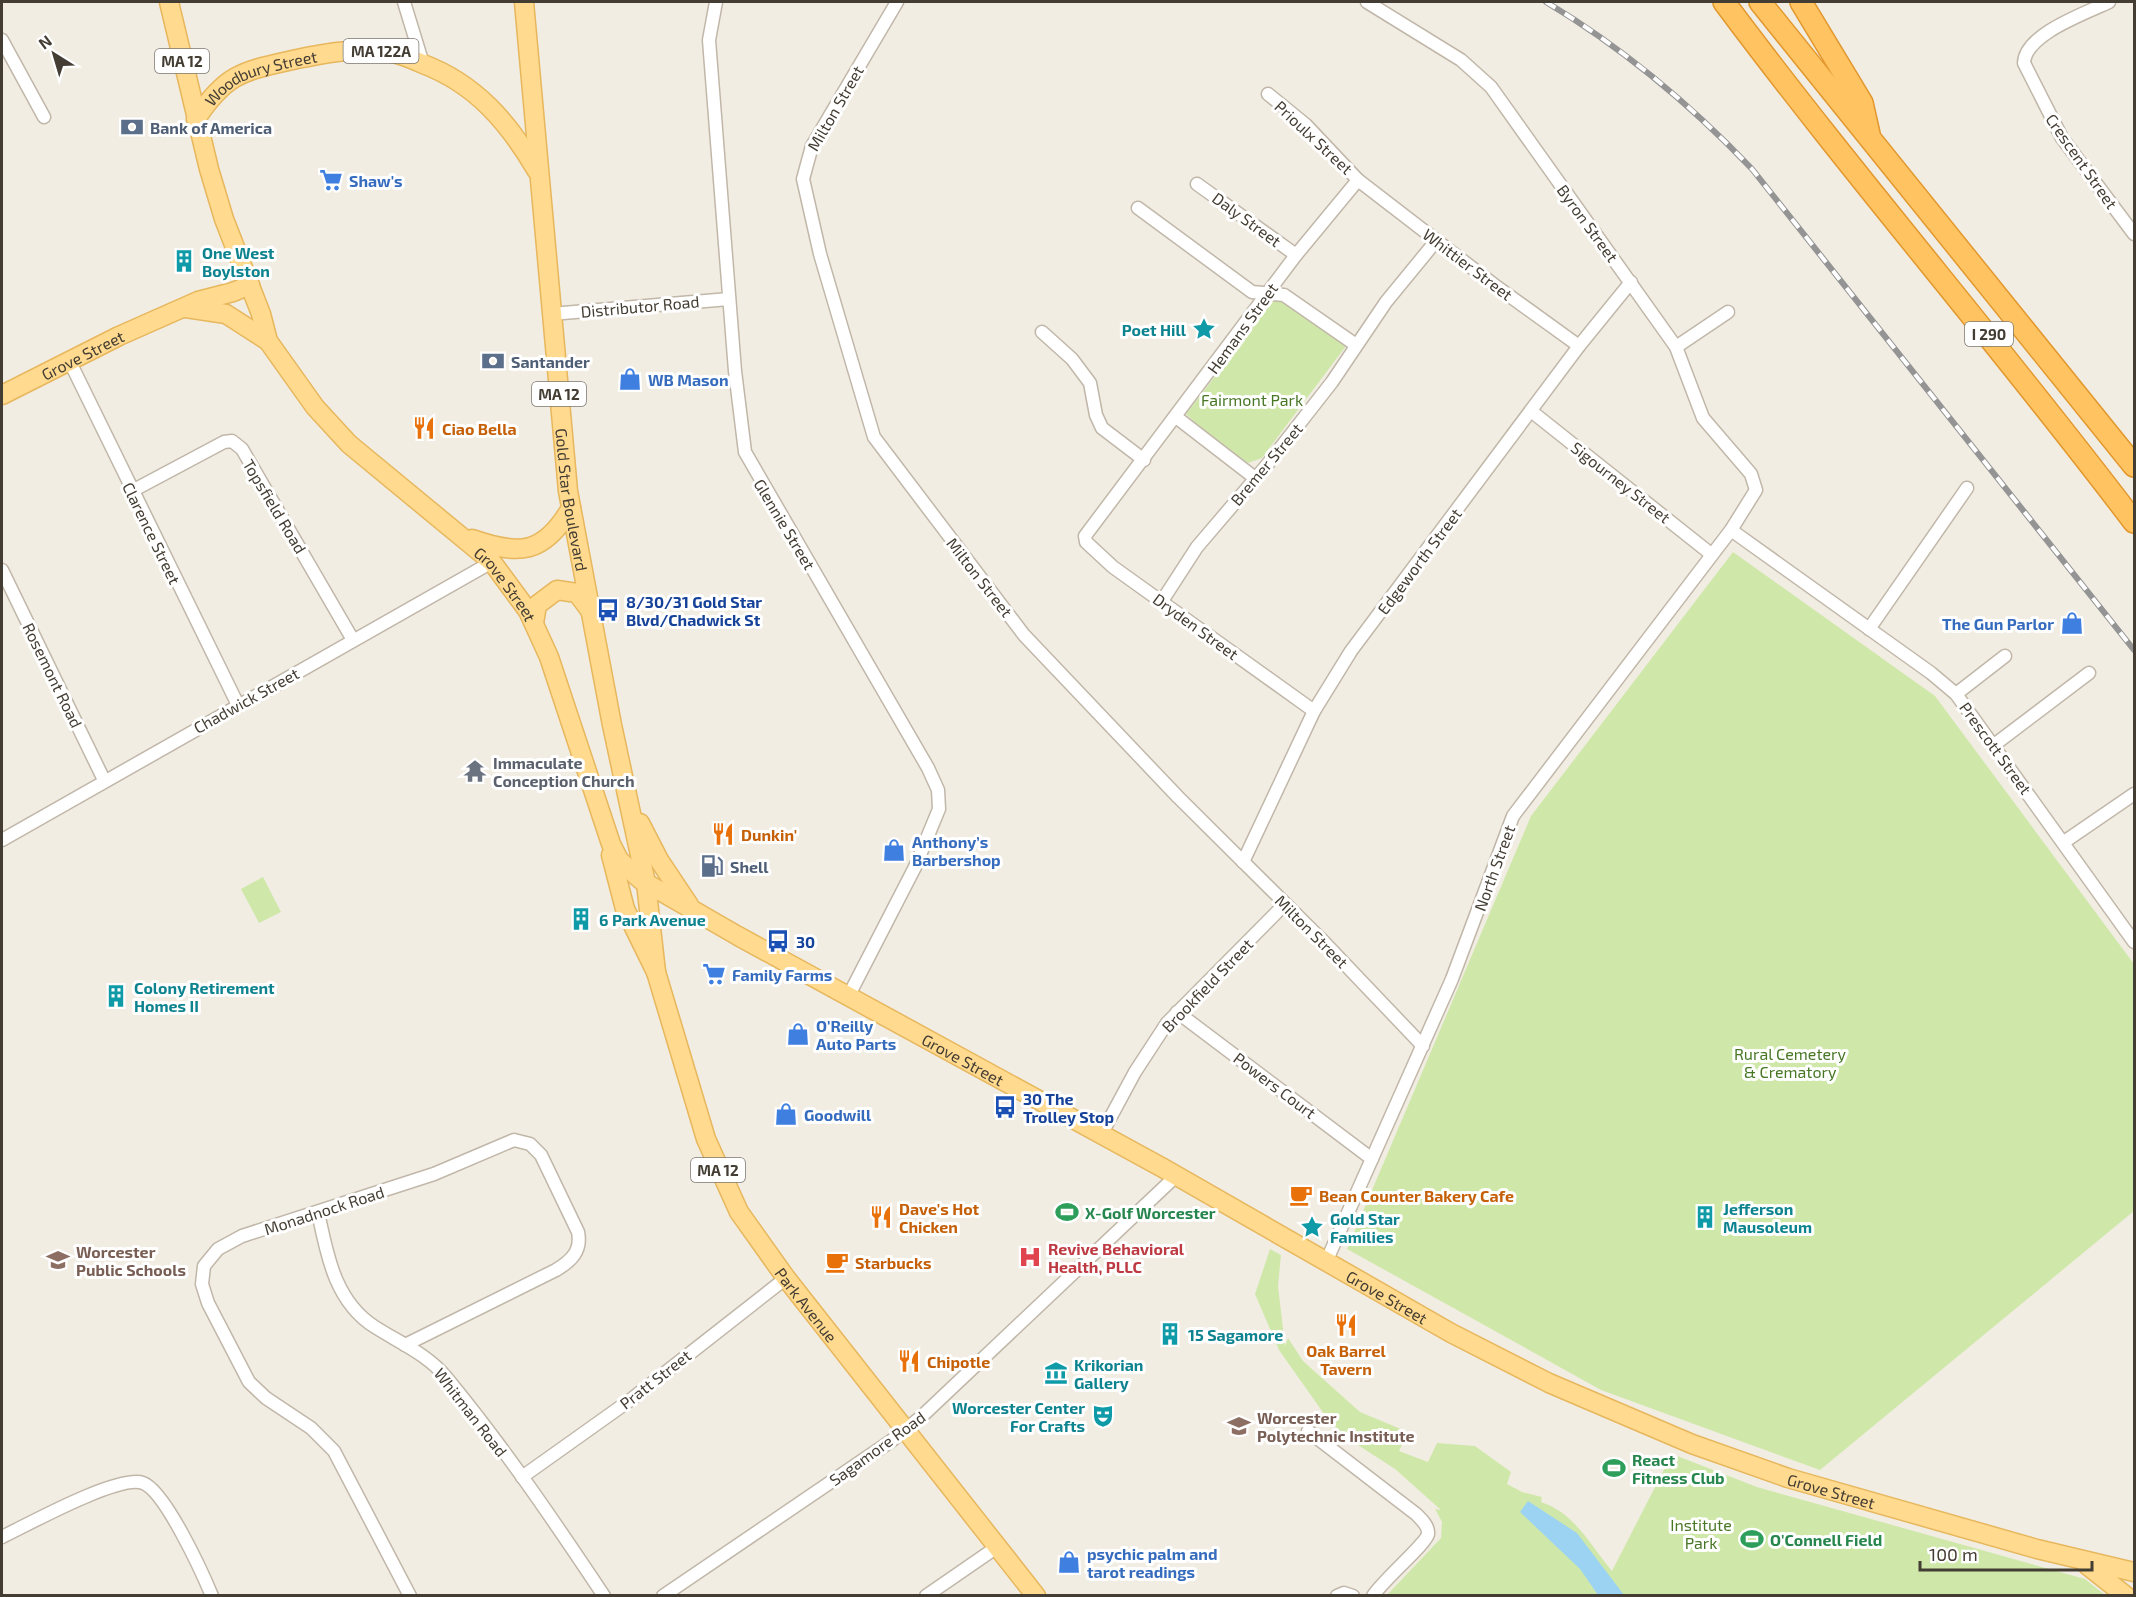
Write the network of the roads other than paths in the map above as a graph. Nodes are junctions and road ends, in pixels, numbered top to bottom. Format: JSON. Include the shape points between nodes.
{"nodes":[{"id":1,"x":170,"y":2,"type":"edge"},
{"id":2,"x":404,"y":2,"type":"edge"},
{"id":3,"x":524,"y":2,"type":"edge"},
{"id":4,"x":716,"y":2,"type":"edge"},
{"id":5,"x":897,"y":2,"type":"edge"},
{"id":6,"x":1367,"y":2,"type":"edge"},
{"id":7,"x":1760,"y":2,"type":"edge"},
{"id":8,"x":1801,"y":2,"type":"edge"},
{"id":9,"x":2109,"y":2,"type":"edge"},
{"id":10,"x":1725,"y":6,"type":"edge"},
{"id":11,"x":2,"y":40,"type":"edge"},
{"id":12,"x":423,"y":64,"type":"junction"},
{"id":13,"x":1268,"y":94,"type":"dead end"},
{"id":14,"x":44,"y":117,"type":"dead end"},
{"id":15,"x":196,"y":119,"type":"junction"},
{"id":16,"x":1871,"y":137,"type":"junction"},
{"id":17,"x":540,"y":175,"type":"junction"},
{"id":18,"x":1358,"y":180,"type":"junction"},
{"id":19,"x":1197,"y":184,"type":"dead end"},
{"id":20,"x":1138,"y":208,"type":"dead end"},
{"id":21,"x":2134,"y":234,"type":"edge"},
{"id":22,"x":1436,"y":241,"type":"junction"},
{"id":23,"x":1296,"y":255,"type":"junction"},
{"id":24,"x":1630,"y":282,"type":"junction"},
{"id":25,"x":252,"y":292,"type":"junction"},
{"id":26,"x":1268,"y":292,"type":"junction"},
{"id":27,"x":729,"y":299,"type":"junction"},
{"id":28,"x":195,"y":309,"type":"junction"},
{"id":29,"x":1728,"y":312,"type":"dead end"},
{"id":30,"x":551,"y":314,"type":"junction"},
{"id":31,"x":1042,"y":332,"type":"dead end"},
{"id":32,"x":268,"y":341,"type":"junction"},
{"id":33,"x":1356,"y":345,"type":"junction"},
{"id":34,"x":1580,"y":346,"type":"junction"},
{"id":35,"x":1676,"y":347,"type":"junction"},
{"id":36,"x":69,"y":360,"type":"junction"},
{"id":37,"x":2,"y":395,"type":"edge"},
{"id":38,"x":1531,"y":411,"type":"junction"},
{"id":39,"x":1176,"y":417,"type":"junction"},
{"id":40,"x":1144,"y":460,"type":"junction"},
{"id":41,"x":2134,"y":466,"type":"edge"},
{"id":42,"x":1255,"y":478,"type":"junction"},
{"id":43,"x":1756,"y":488,"type":"joint"},
{"id":44,"x":1967,"y":488,"type":"dead end"},
{"id":45,"x":132,"y":491,"type":"junction"},
{"id":46,"x":571,"y":508,"type":"junction"},
{"id":47,"x":2134,"y":522,"type":"edge"},
{"id":48,"x":1731,"y":530,"type":"junction"},
{"id":49,"x":462,"y":535,"type":"junction"},
{"id":50,"x":1085,"y":536,"type":"joint"},
{"id":51,"x":1711,"y":554,"type":"junction"},
{"id":52,"x":492,"y":562,"type":"junction"},
{"id":53,"x":2,"y":570,"type":"edge"},
{"id":54,"x":1162,"y":601,"type":"junction"},
{"id":55,"x":590,"y":611,"type":"junction"},
{"id":56,"x":534,"y":623,"type":"junction"},
{"id":57,"x":1869,"y":629,"type":"junction"},
{"id":58,"x":352,"y":640,"type":"junction"},
{"id":59,"x":2005,"y":656,"type":"dead end"},
{"id":60,"x":2089,"y":673,"type":"dead end"},
{"id":61,"x":1956,"y":694,"type":"junction"},
{"id":62,"x":238,"y":705,"type":"junction"},
{"id":63,"x":1314,"y":711,"type":"junction"},
{"id":64,"x":1994,"y":745,"type":"junction"},
{"id":65,"x":621,"y":768,"type":"junction"},
{"id":66,"x":104,"y":780,"type":"junction"},
{"id":67,"x":2134,"y":794,"type":"edge"},
{"id":68,"x":2,"y":840,"type":"edge"},
{"id":69,"x":2064,"y":842,"type":"junction"},
{"id":70,"x":610,"y":844,"type":"junction"},
{"id":71,"x":1243,"y":862,"type":"junction"},
{"id":72,"x":646,"y":883,"type":"junction"},
{"id":73,"x":1285,"y":904,"type":"junction"},
{"id":74,"x":690,"y":906,"type":"junction"},
{"id":75,"x":2134,"y":942,"type":"edge"},
{"id":76,"x":656,"y":972,"type":"junction"},
{"id":77,"x":848,"y":997,"type":"junction"},
{"id":78,"x":1177,"y":1012,"type":"junction"},
{"id":79,"x":1423,"y":1046,"type":"junction"},
{"id":80,"x":1101,"y":1135,"type":"junction"},
{"id":81,"x":1372,"y":1159,"type":"junction"},
{"id":82,"x":1176,"y":1176,"type":"junction"},
{"id":83,"x":318,"y":1212,"type":"junction"},
{"id":84,"x":1326,"y":1262,"type":"junction"},
{"id":85,"x":786,"y":1278,"type":"junction"},
{"id":86,"x":405,"y":1345,"type":"junction"},
{"id":87,"x":906,"y":1430,"type":"junction"},
{"id":88,"x":1308,"y":1431,"type":"dead end"},
{"id":89,"x":522,"y":1477,"type":"junction"},
{"id":90,"x":2,"y":1537,"type":"edge"},
{"id":91,"x":998,"y":1547,"type":"junction"},
{"id":92,"x":2083,"y":1562,"type":"junction"},
{"id":93,"x":2134,"y":1572,"type":"edge"},
{"id":94,"x":212,"y":1596,"type":"edge"},
{"id":95,"x":410,"y":1596,"type":"edge"},
{"id":96,"x":604,"y":1596,"type":"edge"},
{"id":97,"x":663,"y":1596,"type":"edge"},
{"id":98,"x":926,"y":1596,"type":"edge"},
{"id":99,"x":1036,"y":1596,"type":"edge"},
{"id":100,"x":1337,"y":1596,"type":"edge"},
{"id":101,"x":1353,"y":1596,"type":"edge"},
{"id":102,"x":1373,"y":1596,"type":"edge"},
{"id":103,"x":2126,"y":1596,"type":"edge"}],
"edges":[{"from":1,"to":15,"type":"main road","number":"MA 12"},
{"from":2,"to":12,"type":"street"},
{"from":3,"to":17,"type":"main road","name":"Gold Star Boulevard","number":"MA 12"},
{"from":4,"to":27,"type":"street","name":"Glennie Street","via":[[709,40]]},
{"from":5,"to":71,"type":"street","name":"Milton Street","via":[[812,146],[803,179],[820,254],[874,437],[1024,635]]},
{"from":6,"to":24,"type":"street","name":"Byron Street","via":[[1461,60],[1491,87]]},
{"from":7,"to":16,"type":"highway","number":"I 290"},
{"from":8,"to":16,"type":"highway","via":[[1862,103]]},
{"from":9,"to":21,"type":"street","name":"Crescent Street","via":[[2044,34],[2026,52],[2024,63],[2055,127]]},
{"from":10,"to":47,"type":"highway","number":"I 290","via":[[2044,403]]},
{"from":11,"to":14,"type":"street"},
{"from":12,"to":15,"type":"main road","name":"Woodbury Street","number":"MA 122A","via":[[386,51],[364,50],[258,68],[222,85]]},
{"from":12,"to":17,"type":"main road","name":"Woodbury Street","number":"MA 122A","via":[[452,76],[480,95],[522,145]]},
{"from":13,"to":18,"type":"street","name":"Prioulx Street","via":[[1314,132]]},
{"from":15,"to":25,"type":"main road","number":"MA 12","via":[[224,219]]},
{"from":16,"to":41,"type":"highway","number":"I 290"},
{"from":17,"to":30,"type":"main road","name":"Gold Star Boulevard","number":"MA 12"},
{"from":18,"to":22,"type":"street","name":"Whittier Street"},
{"from":18,"to":23,"type":"street","name":"Hemans Street"},
{"from":19,"to":23,"type":"street","name":"Daly Street"},
{"from":20,"to":26,"type":"street","via":[[1252,292]]},
{"from":22,"to":33,"type":"street","name":"Bremer Street"},
{"from":22,"to":34,"type":"street","name":"Whittier Street"},
{"from":23,"to":26,"type":"street","name":"Hemans Street"},
{"from":24,"to":34,"type":"street","name":"Edgeworth Street"},
{"from":24,"to":35,"type":"street","name":"Byron Street"},
{"from":25,"to":28,"type":"main road","name":"Grove Street","via":[[233,292],[198,301]]},
{"from":25,"to":32,"type":"main road","name":"Grove Street","number":"MA 12"},
{"from":26,"to":33,"type":"street","via":[[1284,295]]},
{"from":26,"to":39,"type":"street","name":"Hemans Street"},
{"from":27,"to":30,"type":"street","name":"Distributor Road"},
{"from":27,"to":77,"type":"street","name":"Glennie Street","via":[[743,444],[748,460],[860,648],[938,790],[940,805],[930,833]]},
{"from":28,"to":32,"type":"main road","via":[[235,318]]},
{"from":28,"to":36,"type":"main road","name":"Grove Street"},
{"from":29,"to":35,"type":"street"},
{"from":30,"to":46,"type":"main road","name":"Gold Star Boulevard","number":"MA 12"},
{"from":31,"to":40,"type":"street","via":[[1072,359],[1090,383],[1102,428]]},
{"from":32,"to":49,"type":"main road","name":"Grove Street","number":"MA 12","via":[[310,401],[342,437]]},
{"from":33,"to":42,"type":"street","name":"Bremer Street","via":[[1332,382]]},
{"from":34,"to":38,"type":"street","name":"Edgeworth Street"},
{"from":35,"to":43,"type":"street","name":"Byron Street","via":[[1702,418],[1751,474]]},
{"from":36,"to":37,"type":"main road","name":"Grove Street"},
{"from":36,"to":45,"type":"street","name":"Clarence Street"},
{"from":38,"to":51,"type":"street","name":"Sigourney Street"},
{"from":38,"to":63,"type":"street","name":"Edgeworth Street","via":[[1351,651]]},
{"from":39,"to":40,"type":"street","name":"Hemans Street"},
{"from":39,"to":42,"type":"street"},
{"from":40,"to":50,"type":"street","name":"Hemans Street"},
{"from":42,"to":54,"type":"street","name":"Bremer Street","via":[[1197,547]]},
{"from":43,"to":48,"type":"street","name":"North Street"},
{"from":44,"to":57,"type":"street"},
{"from":45,"to":58,"type":"street","name":"Topsfield Road","via":[[224,442],[236,443]]},
{"from":45,"to":62,"type":"street","name":"Clarence Street"},
{"from":46,"to":49,"type":"main road","via":[[556,532],[519,550]]},
{"from":46,"to":55,"type":"main road","name":"Gold Star Boulevard","number":"MA 12"},
{"from":48,"to":51,"type":"street","name":"North Street"},
{"from":48,"to":57,"type":"street","name":"Prescott Street"},
{"from":49,"to":52,"type":"main road","name":"Grove Street","number":"MA 12"},
{"from":50,"to":54,"type":"street","name":"Dryden Street","via":[[1086,542],[1113,567]]},
{"from":51,"to":79,"type":"street","name":"North Street","via":[[1513,816]]},
{"from":52,"to":56,"type":"main road","name":"Grove Street","number":"MA 12"},
{"from":52,"to":58,"type":"street","name":"Chadwick Street"},
{"from":53,"to":66,"type":"street","name":"Rosemont Road"},
{"from":54,"to":63,"type":"street","name":"Dryden Street"},
{"from":55,"to":56,"type":"main road","via":[[577,593],[556,590],[537,605]]},
{"from":55,"to":65,"type":"main road","name":"Gold Star Boulevard","number":"MA 12"},
{"from":56,"to":70,"type":"main road","name":"Grove Street","number":"MA 12","via":[[554,669]]},
{"from":57,"to":61,"type":"street","name":"Prescott Street"},
{"from":58,"to":62,"type":"street","name":"Chadwick Street"},
{"from":59,"to":61,"type":"street"},
{"from":60,"to":64,"type":"street"},
{"from":61,"to":64,"type":"street","name":"Prescott Street"},
{"from":62,"to":66,"type":"street","name":"Chadwick Street"},
{"from":63,"to":71,"type":"street","name":"Edgeworth Street"},
{"from":64,"to":69,"type":"street","name":"Prescott Street"},
{"from":65,"to":72,"type":"main road","name":"Gold Star Boulevard","number":"MA 12"},
{"from":65,"to":74,"type":"main road","name":"Grove Street","via":[[650,846]]},
{"from":66,"to":68,"type":"street","name":"Chadwick Street"},
{"from":67,"to":69,"type":"street"},
{"from":69,"to":75,"type":"street","name":"Prescott Street"},
{"from":70,"to":72,"type":"main road","name":"Grove Street","via":[[624,867]]},
{"from":70,"to":76,"type":"main road","name":"Park Avenue","number":"MA 12","via":[[625,909]]},
{"from":71,"to":73,"type":"street","name":"Milton Street"},
{"from":72,"to":74,"type":"main road","name":"Grove Street"},
{"from":72,"to":76,"type":"main road","name":"Park Avenue","number":"MA 12"},
{"from":73,"to":78,"type":"street","name":"Brookfield Street"},
{"from":73,"to":79,"type":"street","name":"Milton Street"},
{"from":74,"to":77,"type":"main road","name":"Grove Street"},
{"from":76,"to":85,"type":"main road","name":"Park Avenue","number":"MA 12","via":[[717,1167],[748,1226]]},
{"from":77,"to":80,"type":"main road","name":"Grove Street"},
{"from":78,"to":80,"type":"street","name":"Brookfield Street","via":[[1135,1071]]},
{"from":78,"to":81,"type":"street","name":"Powers Court"},
{"from":79,"to":81,"type":"street","name":"North Street"},
{"from":80,"to":82,"type":"main road","name":"Grove Street"},
{"from":81,"to":84,"type":"street","name":"North Street"},
{"from":82,"to":84,"type":"main road","name":"Grove Street"},
{"from":82,"to":87,"type":"street","name":"Sagamore Road"},
{"from":83,"to":86,"type":"street","name":"Whitman Road","via":[[333,1270],[346,1298],[368,1322]]},
{"from":83,"to":86,"type":"street","name":"Monadnock Road","via":[[439,1173],[506,1142],[523,1141],[541,1155],[578,1232],[574,1256],[556,1270]]},
{"from":83,"to":95,"type":"street","name":"Monadnock Road","via":[[242,1236],[218,1249],[204,1266],[203,1288],[252,1386],[311,1428],[338,1457]]},
{"from":84,"to":92,"type":"main road","name":"Grove Street","via":[[1524,1371],[1692,1444],[1830,1491]]},
{"from":85,"to":87,"type":"main road","name":"Park Avenue","number":"MA 12"},
{"from":85,"to":89,"type":"street","name":"Pratt Street","via":[[633,1398]]},
{"from":86,"to":89,"type":"street","name":"Whitman Road","via":[[438,1368]]},
{"from":87,"to":91,"type":"main road","name":"Park Avenue","number":"MA 12"},
{"from":87,"to":97,"type":"street","name":"Sagamore Road"},
{"from":88,"to":102,"type":"street","via":[[1416,1514],[1427,1527],[1425,1541]]},
{"from":89,"to":96,"type":"street","name":"Whitman Road"},
{"from":90,"to":94,"type":"street","via":[[109,1486],[133,1481],[151,1487],[190,1546]]},
{"from":91,"to":98,"type":"street"},
{"from":91,"to":99,"type":"main road","name":"Park Avenue","number":"MA 12"},
{"from":92,"to":93,"type":"main road","name":"Grove Street"},
{"from":92,"to":103,"type":"main road"},
{"from":100,"to":101,"type":"street"}]}
